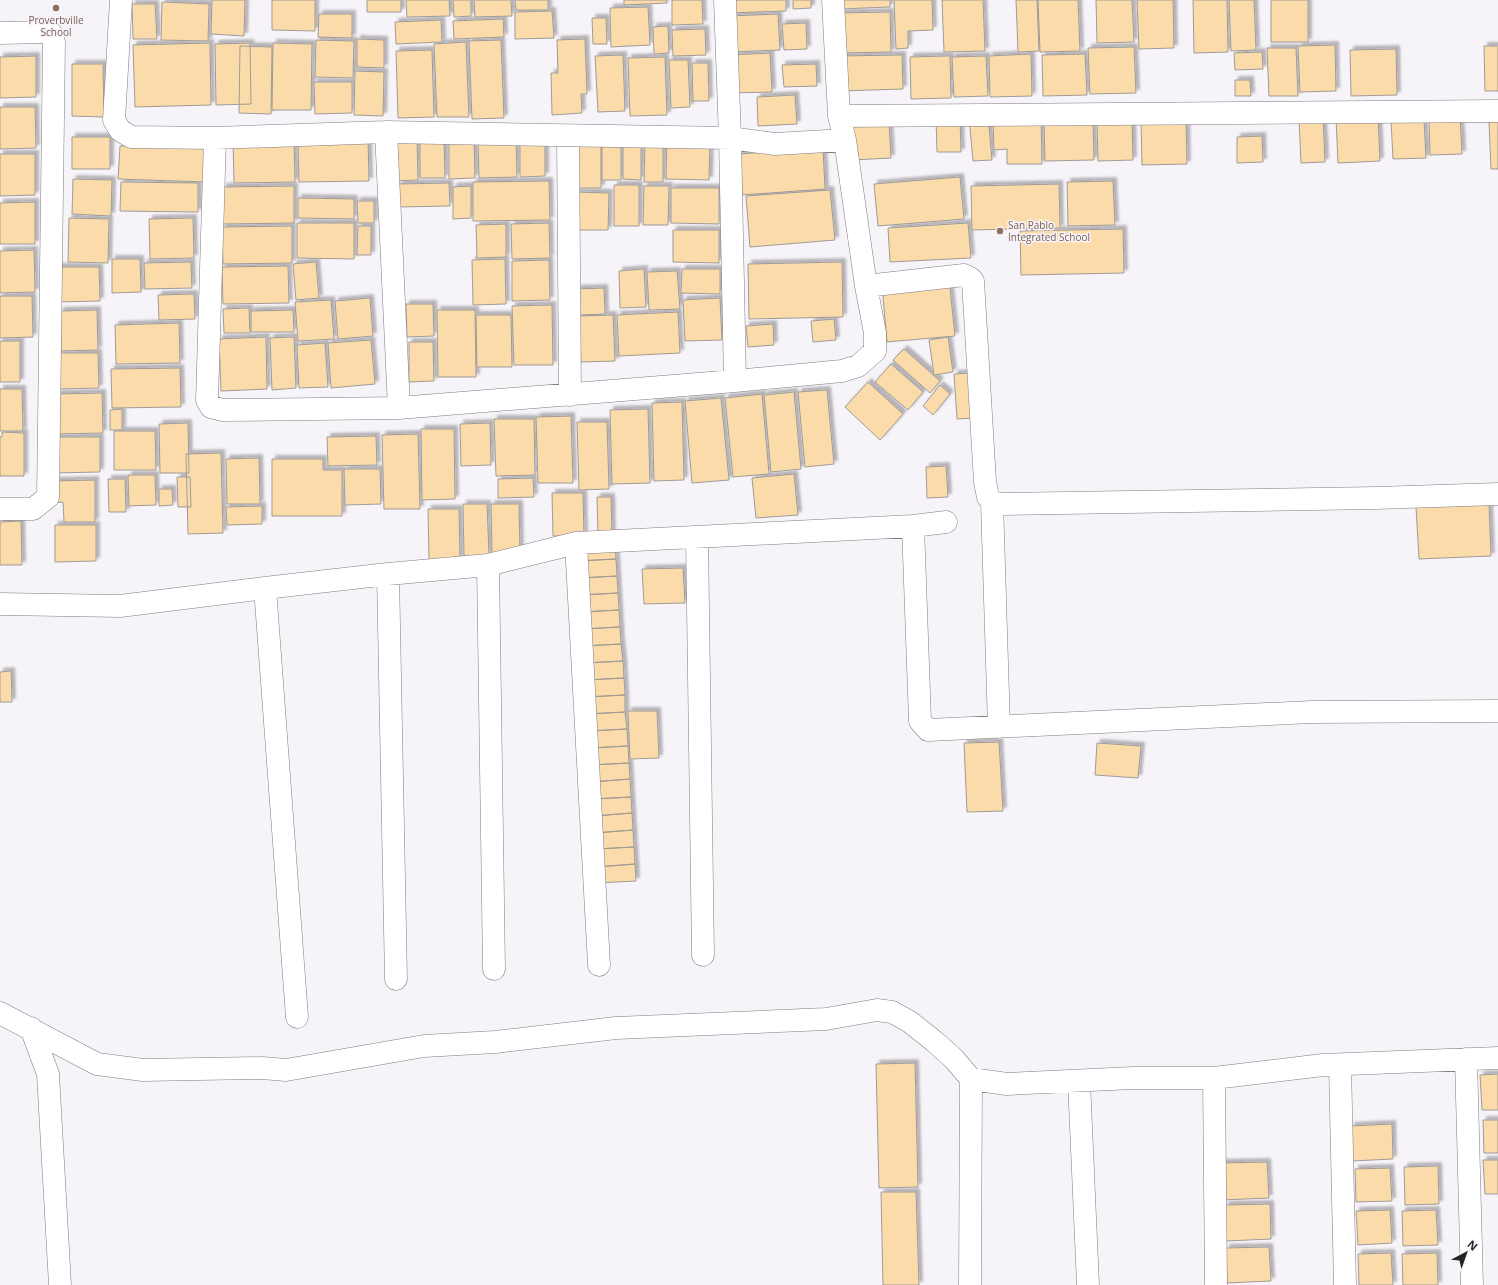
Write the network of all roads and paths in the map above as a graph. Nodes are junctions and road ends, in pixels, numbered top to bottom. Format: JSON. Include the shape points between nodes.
{"nodes":[{"id":1,"x":122,"y":0,"type":"edge"},
{"id":2,"x":725,"y":0,"type":"edge"},
{"id":3,"x":833,"y":0,"type":"edge"},
{"id":4,"x":0,"y":33,"type":"edge"},
{"id":5,"x":1498,"y":111,"type":"edge"},
{"id":6,"x":839,"y":116,"type":"junction"},
{"id":7,"x":386,"y":132,"type":"junction"},
{"id":8,"x":568,"y":136,"type":"junction"},
{"id":9,"x":215,"y":138,"type":"junction"},
{"id":10,"x":730,"y":138,"type":"junction"},
{"id":11,"x":845,"y":140,"type":"junction"},
{"id":12,"x":866,"y":286,"type":"junction"},
{"id":13,"x":735,"y":381,"type":"junction"},
{"id":14,"x":570,"y":395,"type":"junction"},
{"id":15,"x":399,"y":408,"type":"junction"},
{"id":16,"x":1498,"y":494,"type":"edge"},
{"id":17,"x":992,"y":502,"type":"junction"},
{"id":18,"x":0,"y":509,"type":"edge"},
{"id":19,"x":946,"y":522,"type":"dead end"},
{"id":20,"x":913,"y":526,"type":"junction"},
{"id":21,"x":697,"y":538,"type":"junction"},
{"id":22,"x":576,"y":543,"type":"junction"},
{"id":23,"x":488,"y":565,"type":"junction"},
{"id":24,"x":388,"y":574,"type":"junction"},
{"id":25,"x":265,"y":588,"type":"junction"},
{"id":26,"x":0,"y":604,"type":"edge"},
{"id":27,"x":1498,"y":712,"type":"edge"},
{"id":28,"x":999,"y":727,"type":"junction"},
{"id":29,"x":703,"y":954,"type":"dead end"},
{"id":30,"x":599,"y":965,"type":"dead end"},
{"id":31,"x":494,"y":969,"type":"dead end"},
{"id":32,"x":396,"y":979,"type":"dead end"},
{"id":33,"x":0,"y":1013,"type":"edge"},
{"id":34,"x":297,"y":1017,"type":"dead end"},
{"id":35,"x":31,"y":1028,"type":"junction"},
{"id":36,"x":1498,"y":1058,"type":"edge"},
{"id":37,"x":1466,"y":1060,"type":"junction"},
{"id":38,"x":1340,"y":1065,"type":"junction"},
{"id":39,"x":1214,"y":1078,"type":"junction"},
{"id":40,"x":970,"y":1079,"type":"junction"},
{"id":41,"x":1079,"y":1081,"type":"junction"},
{"id":42,"x":60,"y":1285,"type":"edge"},
{"id":43,"x":970,"y":1285,"type":"edge"},
{"id":44,"x":1088,"y":1285,"type":"edge"},
{"id":45,"x":1216,"y":1285,"type":"edge"},
{"id":46,"x":1345,"y":1285,"type":"edge"},
{"id":47,"x":1472,"y":1285,"type":"edge"}],
"edges":[{"from":1,"to":9,"type":"street","via":[[114,114],[114,120],[120,130],[131,137]]},
{"from":2,"to":10,"type":"street"},
{"from":3,"to":6,"type":"street"},
{"from":4,"to":18,"type":"street","via":[[49,32],[54,42],[48,497],[33,509]]},
{"from":5,"to":6,"type":"street"},
{"from":6,"to":11,"type":"street"},
{"from":7,"to":8,"type":"street"},
{"from":7,"to":9,"type":"street"},
{"from":7,"to":15,"type":"street"},
{"from":8,"to":10,"type":"street"},
{"from":8,"to":14,"type":"street"},
{"from":9,"to":15,"type":"street","via":[[207,400],[210,407],[223,410]]},
{"from":10,"to":11,"type":"street","via":[[775,144]]},
{"from":10,"to":13,"type":"street"},
{"from":11,"to":12,"type":"street"},
{"from":12,"to":13,"type":"street","via":[[875,333],[875,351],[858,366],[842,371]]},
{"from":12,"to":17,"type":"street","via":[[964,275],[973,281],[985,482]]},
{"from":13,"to":14,"type":"street"},
{"from":14,"to":15,"type":"street"},
{"from":16,"to":17,"type":"street","via":[[1344,499],[1002,504]]},
{"from":17,"to":28,"type":"street"},
{"from":19,"to":20,"type":"street"},
{"from":20,"to":21,"type":"street"},
{"from":20,"to":28,"type":"street","via":[[920,721],[928,730]]},
{"from":21,"to":22,"type":"street"},
{"from":21,"to":29,"type":"street"},
{"from":22,"to":23,"type":"street"},
{"from":22,"to":30,"type":"street"},
{"from":23,"to":24,"type":"street"},
{"from":23,"to":31,"type":"street"},
{"from":24,"to":25,"type":"street"},
{"from":24,"to":32,"type":"street"},
{"from":25,"to":26,"type":"street","via":[[120,606]]},
{"from":25,"to":34,"type":"street"},
{"from":27,"to":28,"type":"street","via":[[1312,712]]},
{"from":33,"to":35,"type":"street"},
{"from":35,"to":40,"type":"street","via":[[97,1064],[143,1070],[286,1070],[424,1046],[495,1042],[616,1028],[826,1019],[877,1010],[892,1012],[916,1027],[954,1059]]},
{"from":35,"to":42,"type":"street","via":[[48,1074]]},
{"from":36,"to":37,"type":"street"},
{"from":37,"to":38,"type":"street"},
{"from":37,"to":47,"type":"street"},
{"from":38,"to":39,"type":"street"},
{"from":38,"to":46,"type":"street"},
{"from":39,"to":41,"type":"street"},
{"from":39,"to":45,"type":"street"},
{"from":40,"to":41,"type":"street","via":[[1007,1084]]},
{"from":40,"to":43,"type":"street"},
{"from":41,"to":44,"type":"street"}]}
